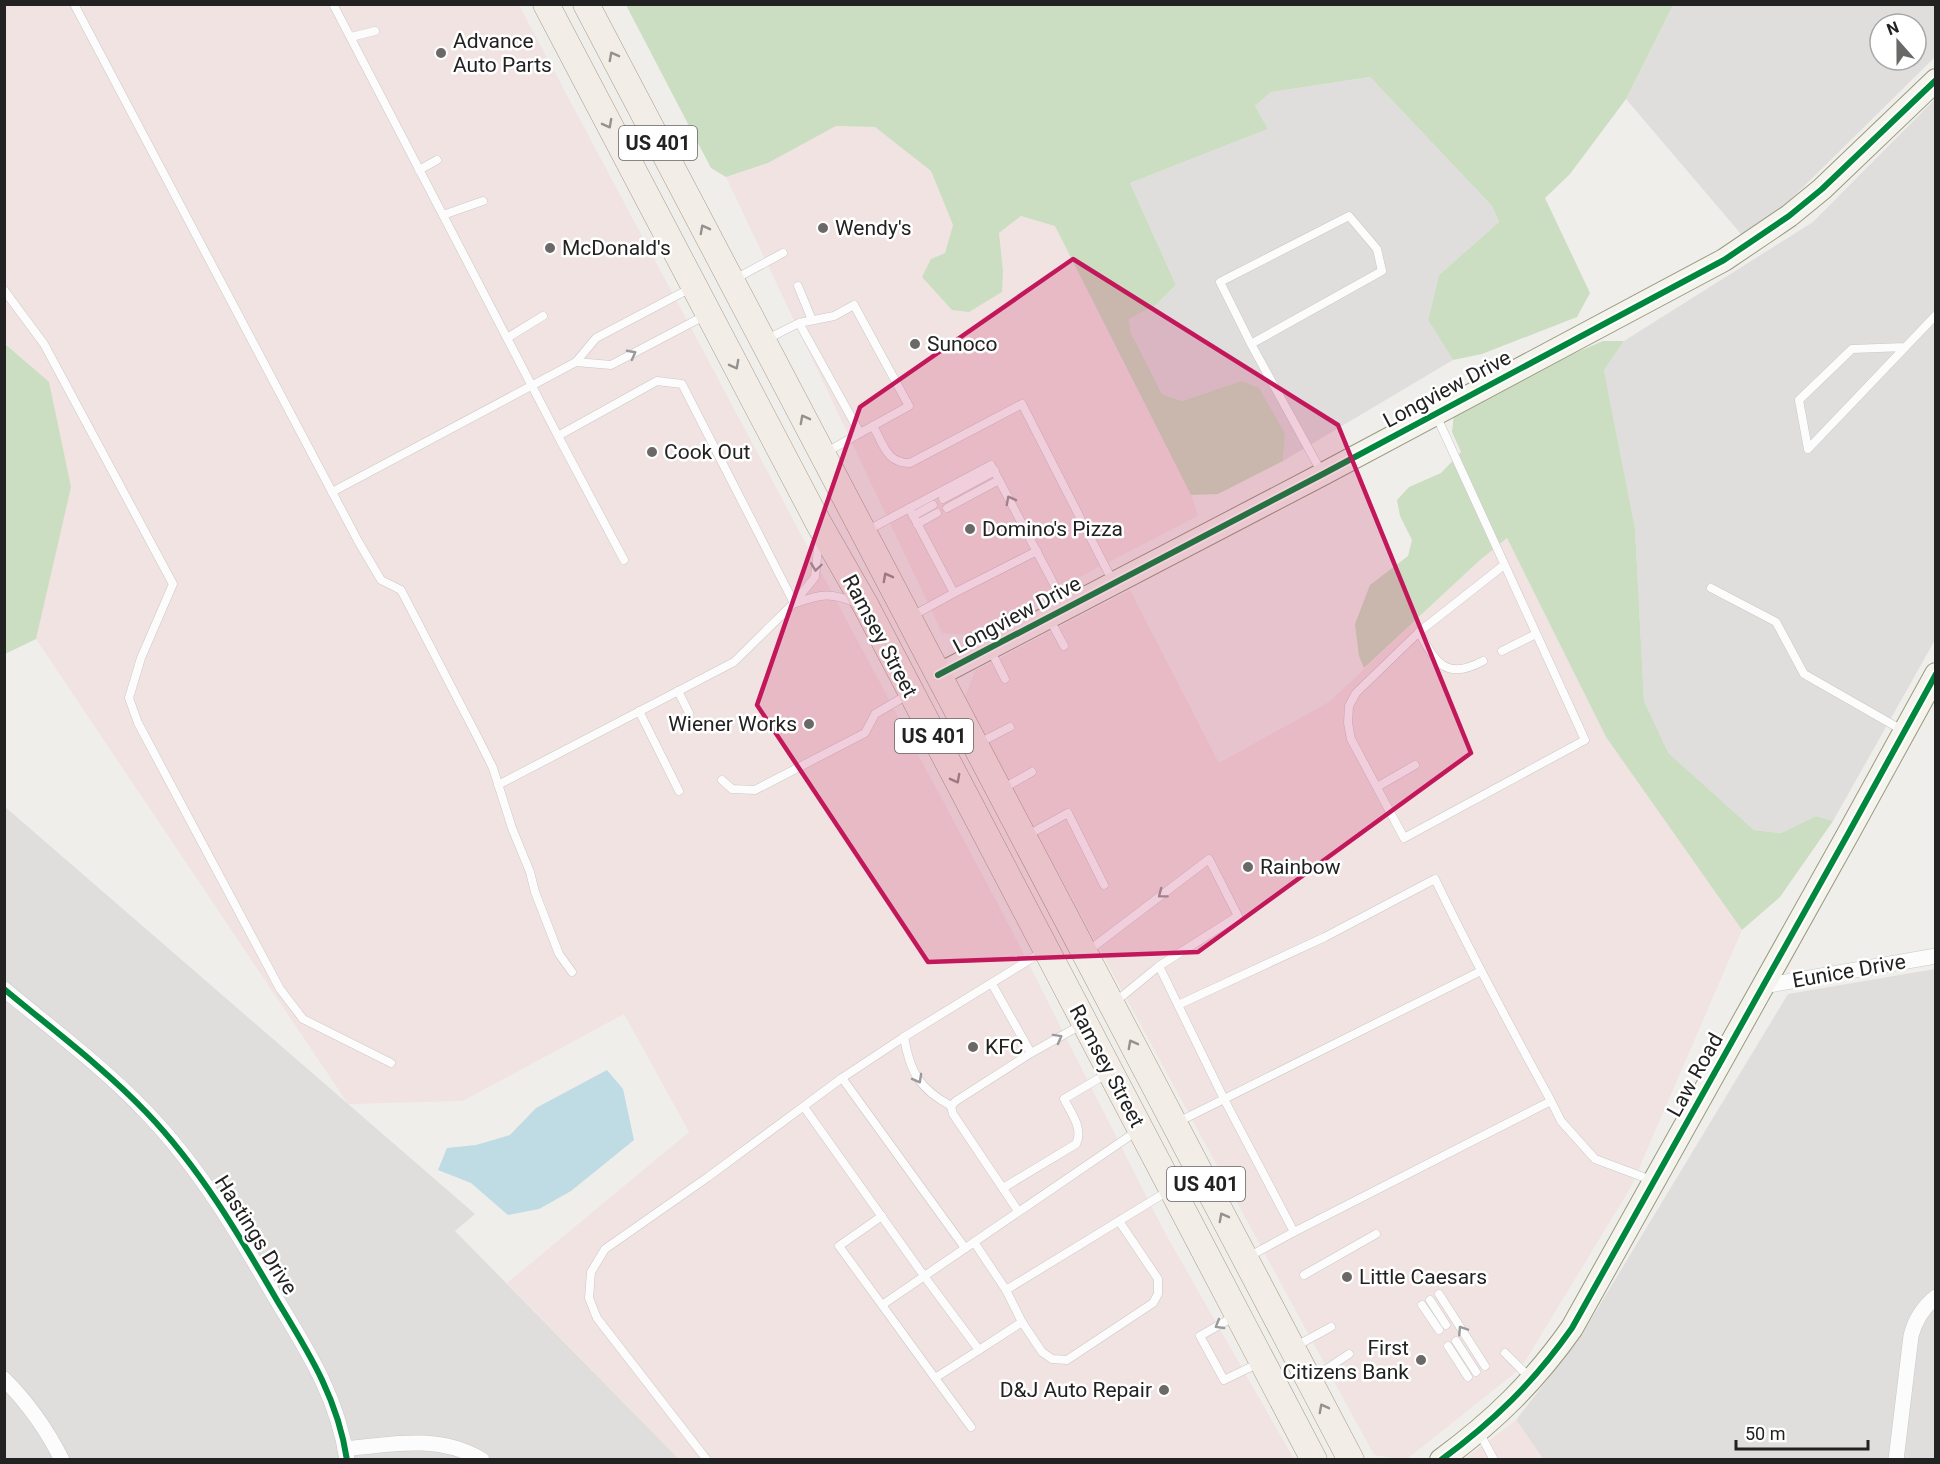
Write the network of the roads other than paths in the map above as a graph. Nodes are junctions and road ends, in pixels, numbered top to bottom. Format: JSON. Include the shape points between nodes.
{"nodes":[{"id":1,"x":74,"y":4,"type":"edge"},
{"id":2,"x":333,"y":4,"type":"edge"},
{"id":3,"x":546,"y":4,"type":"edge"},
{"id":4,"x":586,"y":4,"type":"edge"},
{"id":5,"x":375,"y":31,"type":"dead end"},
{"id":6,"x":351,"y":37,"type":"junction"},
{"id":7,"x":1935,"y":80,"type":"edge"},
{"id":8,"x":437,"y":160,"type":"dead end"},
{"id":9,"x":419,"y":170,"type":"junction"},
{"id":10,"x":483,"y":201,"type":"dead end"},
{"id":11,"x":442,"y":215,"type":"junction"},
{"id":12,"x":783,"y":253,"type":"dead end"},
{"id":13,"x":731,"y":281,"type":"junction"},
{"id":14,"x":694,"y":286,"type":"junction"},
{"id":15,"x":798,"y":286,"type":"dead end"},
{"id":16,"x":4,"y":290,"type":"edge"},
{"id":17,"x":708,"y":314,"type":"junction"},
{"id":18,"x":1935,"y":315,"type":"edge"},
{"id":19,"x":543,"y":316,"type":"dead end"},
{"id":20,"x":812,"y":320,"type":"junction"},
{"id":21,"x":799,"y":323,"type":"junction"},
{"id":22,"x":507,"y":338,"type":"junction"},
{"id":23,"x":763,"y":342,"type":"junction"},
{"id":24,"x":1251,"y":344,"type":"junction"},
{"id":25,"x":1905,"y":347,"type":"junction"},
{"id":26,"x":576,"y":362,"type":"junction"},
{"id":27,"x":532,"y":386,"type":"junction"},
{"id":28,"x":1435,"y":414,"type":"junction"},
{"id":29,"x":873,"y":426,"type":"junction"},
{"id":30,"x":860,"y":433,"type":"junction"},
{"id":31,"x":558,"y":436,"type":"junction"},
{"id":32,"x":822,"y":455,"type":"junction"},
{"id":33,"x":994,"y":471,"type":"junction"},
{"id":34,"x":1323,"y":474,"type":"junction"},
{"id":35,"x":999,"y":480,"type":"junction"},
{"id":36,"x":332,"y":492,"type":"junction"},
{"id":37,"x":943,"y":500,"type":"dead end"},
{"id":38,"x":933,"y":505,"type":"dead end"},
{"id":39,"x":947,"y":508,"type":"dead end"},
{"id":40,"x":937,"y":513,"type":"dead end"},
{"id":41,"x":913,"y":516,"type":"junction"},
{"id":42,"x":819,"y":524,"type":"junction"},
{"id":43,"x":864,"y":533,"type":"junction"},
{"id":44,"x":1037,"y":551,"type":"junction"},
{"id":45,"x":624,"y":560,"type":"dead end"},
{"id":46,"x":1504,"y":565,"type":"junction"},
{"id":47,"x":1114,"y":583,"type":"junction"},
{"id":48,"x":1711,"y":588,"type":"dead end"},
{"id":49,"x":954,"y":593,"type":"junction"},
{"id":50,"x":794,"y":603,"type":"junction"},
{"id":51,"x":866,"y":606,"type":"junction"},
{"id":52,"x":1058,"y":612,"type":"junction"},
{"id":53,"x":908,"y":618,"type":"junction"},
{"id":54,"x":1419,"y":632,"type":"junction"},
{"id":55,"x":1536,"y":634,"type":"junction"},
{"id":56,"x":1064,"y":646,"type":"dead end"},
{"id":57,"x":989,"y":648,"type":"junction"},
{"id":58,"x":1502,"y":651,"type":"dead end"},
{"id":59,"x":1483,"y":661,"type":"dead end"},
{"id":60,"x":1935,"y":674,"type":"edge"},
{"id":61,"x":938,"y":675,"type":"junction"},
{"id":62,"x":1005,"y":679,"type":"dead end"},
{"id":63,"x":678,"y":691,"type":"junction"},
{"id":64,"x":911,"y":693,"type":"junction"},
{"id":65,"x":639,"y":711,"type":"junction"},
{"id":66,"x":689,"y":713,"type":"dead end"},
{"id":67,"x":1010,"y":727,"type":"dead end"},
{"id":68,"x":1904,"y":732,"type":"junction"},
{"id":69,"x":975,"y":746,"type":"junction"},
{"id":70,"x":1415,"y":765,"type":"dead end"},
{"id":71,"x":1032,"y":772,"type":"dead end"},
{"id":72,"x":722,"y":780,"type":"dead end"},
{"id":73,"x":498,"y":784,"type":"junction"},
{"id":74,"x":1377,"y":787,"type":"junction"},
{"id":75,"x":679,"y":791,"type":"dead end"},
{"id":76,"x":999,"y":791,"type":"junction"},
{"id":77,"x":1023,"y":837,"type":"junction"},
{"id":78,"x":1104,"y":885,"type":"dead end"},
{"id":79,"x":1046,"y":950,"type":"junction"},
{"id":80,"x":1085,"y":954,"type":"junction"},
{"id":81,"x":1935,"y":956,"type":"edge"},
{"id":82,"x":1159,"y":966,"type":"junction"},
{"id":83,"x":1481,"y":971,"type":"junction"},
{"id":84,"x":572,"y":972,"type":"dead end"},
{"id":85,"x":992,"y":984,"type":"junction"},
{"id":86,"x":1763,"y":986,"type":"junction"},
{"id":87,"x":4,"y":989,"type":"edge"},
{"id":88,"x":1112,"y":1005,"type":"junction"},
{"id":89,"x":1178,"y":1005,"type":"junction"},
{"id":90,"x":1085,"y":1023,"type":"junction"},
{"id":91,"x":904,"y":1037,"type":"junction"},
{"id":92,"x":1031,"y":1053,"type":"junction"},
{"id":93,"x":391,"y":1063,"type":"dead end"},
{"id":94,"x":1109,"y":1072,"type":"junction"},
{"id":95,"x":842,"y":1078,"type":"junction"},
{"id":96,"x":1224,"y":1099,"type":"junction"},
{"id":97,"x":1551,"y":1101,"type":"junction"},
{"id":98,"x":951,"y":1106,"type":"junction"},
{"id":99,"x":804,"y":1107,"type":"junction"},
{"id":100,"x":1174,"y":1124,"type":"junction"},
{"id":101,"x":1140,"y":1129,"type":"junction"},
{"id":102,"x":1655,"y":1182,"type":"junction"},
{"id":103,"x":1003,"y":1188,"type":"junction"},
{"id":104,"x":1172,"y":1189,"type":"junction"},
{"id":105,"x":1018,"y":1211,"type":"junction"},
{"id":106,"x":882,"y":1216,"type":"junction"},
{"id":107,"x":1119,"y":1221,"type":"junction"},
{"id":108,"x":1294,"y":1232,"type":"junction"},
{"id":109,"x":1376,"y":1234,"type":"dead end"},
{"id":110,"x":974,"y":1242,"type":"junction"},
{"id":111,"x":965,"y":1248,"type":"junction"},
{"id":112,"x":1245,"y":1258,"type":"junction"},
{"id":113,"x":1304,"y":1275,"type":"dead end"},
{"id":114,"x":924,"y":1276,"type":"junction"},
{"id":115,"x":1006,"y":1290,"type":"junction"},
{"id":116,"x":1439,"y":1294,"type":"dead end"},
{"id":117,"x":1935,"y":1297,"type":"edge"},
{"id":118,"x":1430,"y":1300,"type":"dead end"},
{"id":119,"x":882,"y":1305,"type":"junction"},
{"id":120,"x":1422,"y":1305,"type":"dead end"},
{"id":121,"x":1238,"y":1314,"type":"junction"},
{"id":122,"x":1022,"y":1322,"type":"junction"},
{"id":123,"x":1446,"y":1325,"type":"dead end"},
{"id":124,"x":1331,"y":1327,"type":"dead end"},
{"id":125,"x":1438,"y":1330,"type":"dead end"},
{"id":126,"x":1456,"y":1341,"type":"dead end"},
{"id":127,"x":1448,"y":1346,"type":"dead end"},
{"id":128,"x":1292,"y":1349,"type":"junction"},
{"id":129,"x":979,"y":1350,"type":"junction"},
{"id":130,"x":1505,"y":1353,"type":"dead end"},
{"id":131,"x":1349,"y":1354,"type":"dead end"},
{"id":132,"x":1263,"y":1362,"type":"junction"},
{"id":133,"x":1485,"y":1366,"type":"dead end"},
{"id":134,"x":1476,"y":1372,"type":"dead end"},
{"id":135,"x":1468,"y":1377,"type":"dead end"},
{"id":136,"x":935,"y":1378,"type":"junction"},
{"id":137,"x":4,"y":1379,"type":"edge"},
{"id":138,"x":1309,"y":1380,"type":"junction"},
{"id":139,"x":1532,"y":1380,"type":"junction"},
{"id":140,"x":971,"y":1427,"type":"dead end"},
{"id":141,"x":1479,"y":1432,"type":"junction"},
{"id":142,"x":346,"y":1454,"type":"edge"},
{"id":143,"x":62,"y":1460,"type":"edge"},
{"id":144,"x":482,"y":1460,"type":"edge"},
{"id":145,"x":707,"y":1460,"type":"edge"},
{"id":146,"x":1314,"y":1460,"type":"edge"},
{"id":147,"x":1351,"y":1460,"type":"edge"},
{"id":148,"x":1441,"y":1460,"type":"edge"},
{"id":149,"x":1494,"y":1460,"type":"edge"},
{"id":150,"x":1896,"y":1460,"type":"edge"}],
"edges":[{"from":1,"to":36,"type":"lane"},
{"from":2,"to":6,"type":"lane"},
{"from":3,"to":14,"type":"main road","name":"Ramsey Street","number":"US 401","one_way":true},
{"from":13,"to":4,"type":"main road","name":"Ramsey Street","number":"US 401","one_way":true},
{"from":5,"to":6,"type":"lane"},
{"from":6,"to":9,"type":"lane"},
{"from":7,"to":28,"type":"street","name":"Longview Drive","via":[[1822,189],[1753,241],[1696,276]]},
{"from":8,"to":9,"type":"lane"},
{"from":9,"to":11,"type":"lane"},
{"from":10,"to":11,"type":"lane"},
{"from":11,"to":22,"type":"lane"},
{"from":12,"to":13,"type":"lane"},
{"from":13,"to":14,"type":"main road"},
{"from":13,"to":17,"type":"main road"},
{"from":13,"to":23,"type":"main road","name":"Ramsey Street","number":"US 401"},
{"from":14,"to":17,"type":"main road","name":"Ramsey Street","number":"US 401"},
{"from":14,"to":26,"type":"lane","via":[[596,338]]},
{"from":15,"to":20,"type":"lane"},
{"from":16,"to":93,"type":"lane","via":[[44,344],[173,584],[141,658],[129,698],[138,723],[280,990],[303,1020]]},
{"from":26,"to":17,"type":"lane","one_way":true,"via":[[611,365]]},
{"from":17,"to":42,"type":"main road","name":"Ramsey Street","number":"US 401","one_way":true},
{"from":18,"to":25,"type":"lane"},
{"from":19,"to":22,"type":"lane"},
{"from":20,"to":21,"type":"lane"},
{"from":20,"to":29,"type":"lane","via":[[854,305],[909,406]]},
{"from":21,"to":23,"type":"lane"},
{"from":21,"to":30,"type":"lane"},
{"from":22,"to":27,"type":"lane"},
{"from":32,"to":23,"type":"main road","name":"Ramsey Street","number":"US 401","one_way":true},
{"from":24,"to":24,"type":"lane","via":[[1382,271],[1377,249],[1349,216],[1220,282]]},
{"from":24,"to":34,"type":"lane"},
{"from":25,"to":25,"type":"lane","via":[[1897,356],[1808,449],[1799,400],[1852,349]]},
{"from":26,"to":27,"type":"lane"},
{"from":27,"to":31,"type":"lane"},
{"from":27,"to":36,"type":"lane"},
{"from":28,"to":34,"type":"street","name":"Longview Drive"},
{"from":28,"to":46,"type":"lane"},
{"from":29,"to":30,"type":"lane"},
{"from":29,"to":47,"type":"lane","via":[[892,459],[910,463],[1022,404]]},
{"from":30,"to":32,"type":"lane"},
{"from":31,"to":45,"type":"lane"},
{"from":31,"to":50,"type":"lane","via":[[657,381],[682,384]]},
{"from":32,"to":43,"type":"main road","name":"Ramsey Street","number":"US 401"},
{"from":33,"to":35,"type":"lane"},
{"from":33,"to":37,"type":"lane"},
{"from":33,"to":41,"type":"lane","via":[[991,465]]},
{"from":34,"to":47,"type":"street","name":"Longview Drive"},
{"from":35,"to":39,"type":"lane"},
{"from":44,"to":35,"type":"lane","one_way":true},
{"from":36,"to":73,"type":"lane","via":[[381,580],[401,590]]},
{"from":38,"to":41,"type":"lane"},
{"from":40,"to":41,"type":"lane"},
{"from":41,"to":43,"type":"lane"},
{"from":41,"to":49,"type":"lane"},
{"from":42,"to":50,"type":"lane","one_way":true,"via":[[815,577]]},
{"from":42,"to":51,"type":"main road","name":"Ramsey Street","number":"US 401"},
{"from":53,"to":43,"type":"main road","name":"Ramsey Street","number":"US 401","one_way":true},
{"from":44,"to":49,"type":"lane"},
{"from":44,"to":52,"type":"lane"},
{"from":46,"to":54,"type":"lane"},
{"from":46,"to":55,"type":"lane"},
{"from":47,"to":52,"type":"street","name":"Longview Drive"},
{"from":48,"to":68,"type":"lane","via":[[1776,622],[1804,674]]},
{"from":49,"to":53,"type":"lane"},
{"from":50,"to":51,"type":"lane","via":[[821,594],[838,595]]},
{"from":50,"to":63,"type":"lane","via":[[734,662]]},
{"from":51,"to":64,"type":"main road","name":"Ramsey Street","number":"US 401"},
{"from":52,"to":56,"type":"lane"},
{"from":52,"to":57,"type":"street","name":"Longview Drive"},
{"from":53,"to":61,"type":"main road","name":"Ramsey Street","number":"US 401"},
{"from":54,"to":59,"type":"lane","via":[[1432,657],[1442,666],[1457,670]]},
{"from":54,"to":74,"type":"lane","via":[[1356,693],[1348,706],[1351,739]]},
{"from":55,"to":58,"type":"lane"},
{"from":55,"to":74,"type":"lane","via":[[1585,741],[1404,838]]},
{"from":57,"to":61,"type":"street","name":"Longview Drive"},
{"from":57,"to":62,"type":"lane"},
{"from":60,"to":68,"type":"street","name":"Law Road"},
{"from":61,"to":69,"type":"main road","name":"Ramsey Street","number":"US 401"},
{"from":63,"to":65,"type":"lane"},
{"from":63,"to":66,"type":"lane"},
{"from":64,"to":72,"type":"lane","via":[[875,714],[865,733],[755,790],[732,789]]},
{"from":64,"to":79,"type":"main road","name":"Ramsey Street","number":"US 401","one_way":true},
{"from":65,"to":73,"type":"lane"},
{"from":65,"to":75,"type":"lane"},
{"from":67,"to":69,"type":"lane"},
{"from":68,"to":86,"type":"street","name":"Law Road"},
{"from":69,"to":76,"type":"main road","name":"Ramsey Street","number":"US 401"},
{"from":70,"to":74,"type":"lane"},
{"from":71,"to":76,"type":"lane"},
{"from":73,"to":84,"type":"lane","via":[[559,954]]},
{"from":76,"to":77,"type":"main road","name":"Ramsey Street","number":"US 401"},
{"from":77,"to":78,"type":"lane","via":[[1068,813]]},
{"from":77,"to":80,"type":"main road","name":"Ramsey Street","number":"US 401"},
{"from":79,"to":85,"type":"lane"},
{"from":79,"to":90,"type":"main road","name":"Ramsey Street","number":"US 401"},
{"from":82,"to":80,"type":"lane","one_way":true,"via":[[1238,916],[1209,859]]},
{"from":80,"to":88,"type":"main road","name":"Ramsey Street","number":"US 401"},
{"from":81,"to":86,"type":"street","name":"Eunice Drive"},
{"from":82,"to":88,"type":"lane"},
{"from":82,"to":89,"type":"lane"},
{"from":83,"to":89,"type":"lane","via":[[1435,879],[1325,937]]},
{"from":83,"to":96,"type":"lane"},
{"from":83,"to":97,"type":"lane"},
{"from":85,"to":91,"type":"lane"},
{"from":85,"to":92,"type":"lane"},
{"from":86,"to":102,"type":"street","name":"Law Road"},
{"from":87,"to":142,"type":"street","name":"Hastings Drive","via":[[114,1081],[185,1156],[223,1208],[324,1380]]},
{"from":100,"to":88,"type":"main road","name":"Ramsey Street","number":"US 401","one_way":true},
{"from":89,"to":96,"type":"lane"},
{"from":92,"to":90,"type":"lane","one_way":true},
{"from":90,"to":94,"type":"main road","name":"Ramsey Street","number":"US 401"},
{"from":91,"to":95,"type":"lane"},
{"from":91,"to":98,"type":"lane","one_way":true,"via":[[906,1052],[923,1087]]},
{"from":92,"to":98,"type":"lane"},
{"from":94,"to":101,"type":"main road","name":"Ramsey Street","number":"US 401"},
{"from":94,"to":103,"type":"lane","via":[[1064,1099],[1079,1129],[1076,1144]]},
{"from":95,"to":99,"type":"lane"},
{"from":95,"to":111,"type":"lane"},
{"from":96,"to":100,"type":"lane"},
{"from":96,"to":108,"type":"lane"},
{"from":97,"to":102,"type":"lane","via":[[1561,1121],[1596,1160]]},
{"from":97,"to":108,"type":"lane"},
{"from":98,"to":103,"type":"lane"},
{"from":99,"to":106,"type":"lane"},
{"from":99,"to":145,"type":"lane","via":[[605,1249],[591,1272],[589,1298],[597,1318]]},
{"from":112,"to":100,"type":"main road","name":"Ramsey Street","number":"US 401","one_way":true},
{"from":101,"to":104,"type":"main road","name":"Ramsey Street","number":"US 401"},
{"from":101,"to":105,"type":"lane"},
{"from":102,"to":139,"type":"street","name":"Law Road","via":[[1572,1328]]},
{"from":103,"to":105,"type":"lane"},
{"from":104,"to":107,"type":"lane"},
{"from":104,"to":121,"type":"main road","name":"Ramsey Street","number":"US 401"},
{"from":105,"to":110,"type":"lane"},
{"from":106,"to":114,"type":"lane"},
{"from":106,"to":119,"type":"lane","via":[[839,1246]]},
{"from":107,"to":115,"type":"lane"},
{"from":107,"to":122,"type":"lane","via":[[1158,1279],[1158,1294],[1153,1303],[1067,1360],[1052,1359],[1042,1352]]},
{"from":108,"to":112,"type":"lane"},
{"from":109,"to":113,"type":"lane"},
{"from":110,"to":111,"type":"lane"},
{"from":110,"to":115,"type":"lane"},
{"from":111,"to":114,"type":"lane"},
{"from":112,"to":128,"type":"main road","name":"Ramsey Street","number":"US 401"},
{"from":114,"to":119,"type":"lane"},
{"from":114,"to":129,"type":"lane"},
{"from":115,"to":122,"type":"lane"},
{"from":133,"to":116,"type":"lane","one_way":true},
{"from":117,"to":150,"type":"street","via":[[1921,1312],[1911,1336]]},
{"from":118,"to":123,"type":"lane"},
{"from":119,"to":136,"type":"lane"},
{"from":120,"to":125,"type":"lane"},
{"from":121,"to":132,"type":"main road","name":"Ramsey Street","number":"US 401"},
{"from":121,"to":132,"type":"lane","one_way":true,"via":[[1200,1336],[1224,1380]]},
{"from":122,"to":129,"type":"lane"},
{"from":124,"to":128,"type":"lane"},
{"from":126,"to":134,"type":"lane"},
{"from":127,"to":135,"type":"lane"},
{"from":128,"to":138,"type":"main road","name":"Ramsey Street","number":"US 401"},
{"from":129,"to":136,"type":"lane"},
{"from":130,"to":139,"type":"lane"},
{"from":131,"to":138,"type":"lane"},
{"from":132,"to":146,"type":"main road","name":"Ramsey Street","number":"US 401"},
{"from":136,"to":140,"type":"lane"},
{"from":137,"to":143,"type":"street","via":[[29,1405]]},
{"from":147,"to":138,"type":"main road","name":"Ramsey Street","number":"US 401","one_way":true},
{"from":139,"to":141,"type":"street","name":"Law Road"},
{"from":141,"to":148,"type":"street","name":"Law Road"},
{"from":141,"to":149,"type":"lane"},
{"from":142,"to":144,"type":"street","name":"Hastings Drive","via":[[416,1442],[458,1449]]}]}
